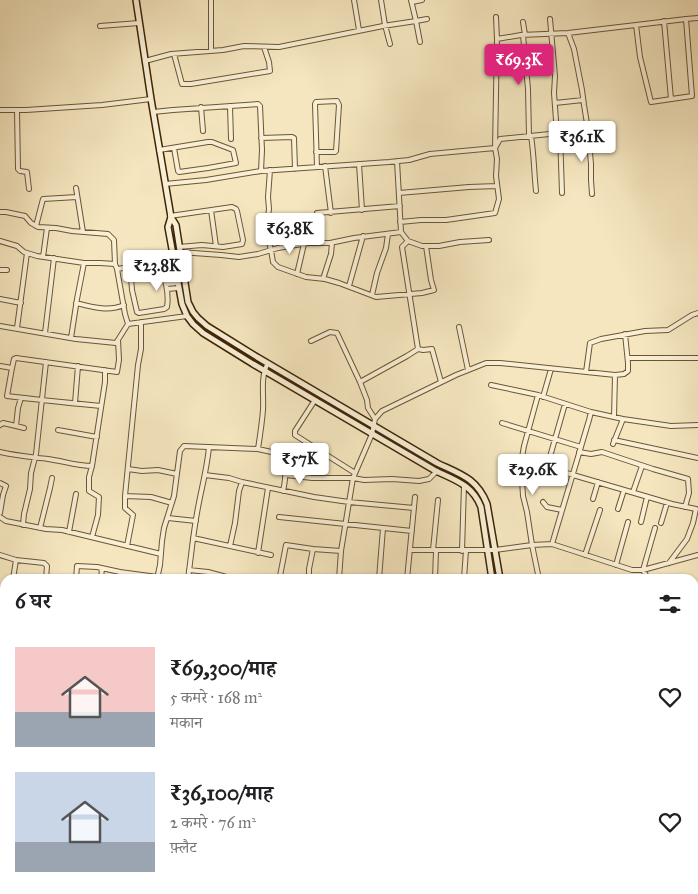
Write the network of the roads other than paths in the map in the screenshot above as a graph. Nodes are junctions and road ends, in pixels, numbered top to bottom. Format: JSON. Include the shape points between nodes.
{"nodes":[{"id":1,"x":136,"y":0,"type":"edge"},
{"id":2,"x":210,"y":0,"type":"edge"},
{"id":3,"x":354,"y":0,"type":"edge"},
{"id":4,"x":381,"y":0,"type":"edge"},
{"id":5,"x":422,"y":0,"type":"edge"},
{"id":6,"x":412,"y":1,"type":"edge"},
{"id":7,"x":496,"y":17,"type":"dead end"},
{"id":8,"x":698,"y":18,"type":"edge"},
{"id":9,"x":428,"y":19,"type":"dead end"},
{"id":10,"x":550,"y":19,"type":"dead end"},
{"id":11,"x":686,"y":19,"type":"junction"},
{"id":12,"x":416,"y":20,"type":"junction"},
{"id":13,"x":664,"y":21,"type":"junction"},
{"id":14,"x":139,"y":22,"type":"junction"},
{"id":15,"x":523,"y":22,"type":"dead end"},
{"id":16,"x":385,"y":25,"type":"junction"},
{"id":17,"x":636,"y":25,"type":"junction"},
{"id":18,"x":100,"y":26,"type":"dead end"},
{"id":19,"x":360,"y":30,"type":"junction"},
{"id":20,"x":568,"y":34,"type":"junction"},
{"id":21,"x":524,"y":35,"type":"junction"},
{"id":22,"x":552,"y":35,"type":"junction"},
{"id":23,"x":497,"y":39,"type":"junction"},
{"id":24,"x":420,"y":42,"type":"dead end"},
{"id":25,"x":390,"y":44,"type":"dead end"},
{"id":26,"x":264,"y":47,"type":"junction"},
{"id":27,"x":211,"y":51,"type":"junction"},
{"id":28,"x":174,"y":54,"type":"junction"},
{"id":29,"x":145,"y":61,"type":"junction"},
{"id":30,"x":151,"y":99,"type":"junction"},
{"id":31,"x":670,"y":99,"type":"junction"},
{"id":32,"x":583,"y":100,"type":"junction"},
{"id":33,"x":554,"y":103,"type":"junction"},
{"id":34,"x":230,"y":106,"type":"junction"},
{"id":35,"x":201,"y":108,"type":"junction"},
{"id":36,"x":0,"y":110,"type":"edge"},
{"id":37,"x":16,"y":110,"type":"junction"},
{"id":38,"x":153,"y":112,"type":"junction"},
{"id":39,"x":598,"y":128,"type":"dead end"},
{"id":40,"x":588,"y":130,"type":"junction"},
{"id":41,"x":203,"y":131,"type":"dead end"},
{"id":42,"x":558,"y":134,"type":"junction"},
{"id":43,"x":530,"y":136,"type":"junction"},
{"id":44,"x":261,"y":138,"type":"junction"},
{"id":45,"x":231,"y":139,"type":"dead end"},
{"id":46,"x":174,"y":148,"type":"junction"},
{"id":47,"x":495,"y":148,"type":"junction"},
{"id":48,"x":159,"y":150,"type":"junction"},
{"id":49,"x":316,"y":152,"type":"junction"},
{"id":50,"x":397,"y":161,"type":"junction"},
{"id":51,"x":359,"y":164,"type":"junction"},
{"id":52,"x":325,"y":166,"type":"junction"},
{"id":53,"x":317,"y":167,"type":"junction"},
{"id":54,"x":295,"y":169,"type":"junction"},
{"id":55,"x":270,"y":170,"type":"junction"},
{"id":56,"x":261,"y":171,"type":"junction"},
{"id":57,"x":165,"y":184,"type":"junction"},
{"id":58,"x":497,"y":186,"type":"junction"},
{"id":59,"x":76,"y":188,"type":"dead end"},
{"id":60,"x":28,"y":189,"type":"dead end"},
{"id":61,"x":536,"y":191,"type":"dead end"},
{"id":62,"x":562,"y":193,"type":"dead end"},
{"id":63,"x":399,"y":194,"type":"junction"},
{"id":64,"x":592,"y":194,"type":"dead end"},
{"id":65,"x":77,"y":197,"type":"junction"},
{"id":66,"x":400,"y":206,"type":"junction"},
{"id":67,"x":211,"y":210,"type":"junction"},
{"id":68,"x":362,"y":210,"type":"junction"},
{"id":69,"x":0,"y":212,"type":"edge"},
{"id":70,"x":317,"y":213,"type":"dead end"},
{"id":71,"x":332,"y":213,"type":"junction"},
{"id":72,"x":171,"y":216,"type":"junction"},
{"id":73,"x":400,"y":222,"type":"junction"},
{"id":74,"x":36,"y":226,"type":"junction"},
{"id":75,"x":46,"y":228,"type":"junction"},
{"id":76,"x":83,"y":232,"type":"junction"},
{"id":77,"x":401,"y":232,"type":"junction"},
{"id":78,"x":388,"y":234,"type":"junction"},
{"id":79,"x":363,"y":236,"type":"junction"},
{"id":80,"x":489,"y":240,"type":"dead end"},
{"id":81,"x":0,"y":241,"type":"edge"},
{"id":82,"x":408,"y":241,"type":"junction"},
{"id":83,"x":332,"y":243,"type":"junction"},
{"id":84,"x":304,"y":244,"type":"junction"},
{"id":85,"x":216,"y":246,"type":"junction"},
{"id":86,"x":426,"y":246,"type":"junction"},
{"id":87,"x":180,"y":250,"type":"junction"},
{"id":88,"x":271,"y":250,"type":"junction"},
{"id":89,"x":28,"y":253,"type":"junction"},
{"id":90,"x":43,"y":257,"type":"junction"},
{"id":91,"x":54,"y":258,"type":"junction"},
{"id":92,"x":174,"y":260,"type":"junction"},
{"id":93,"x":84,"y":263,"type":"junction"},
{"id":94,"x":116,"y":266,"type":"junction"},
{"id":95,"x":0,"y":270,"type":"edge"},
{"id":96,"x":6,"y":270,"type":"dead end"},
{"id":97,"x":298,"y":274,"type":"junction"},
{"id":98,"x":323,"y":279,"type":"junction"},
{"id":99,"x":178,"y":285,"type":"junction"},
{"id":100,"x":166,"y":286,"type":"junction"},
{"id":101,"x":349,"y":286,"type":"junction"},
{"id":102,"x":133,"y":292,"type":"junction"},
{"id":103,"x":122,"y":294,"type":"junction"},
{"id":104,"x":410,"y":294,"type":"junction"},
{"id":105,"x":372,"y":295,"type":"junction"},
{"id":106,"x":0,"y":299,"type":"edge"},
{"id":107,"x":21,"y":303,"type":"junction"},
{"id":108,"x":76,"y":303,"type":"junction"},
{"id":109,"x":124,"y":305,"type":"junction"},
{"id":110,"x":698,"y":313,"type":"edge"},
{"id":111,"x":187,"y":316,"type":"junction"},
{"id":112,"x":141,"y":322,"type":"junction"},
{"id":113,"x":128,"y":324,"type":"junction"},
{"id":114,"x":0,"y":326,"type":"edge"},
{"id":115,"x":460,"y":327,"type":"dead end"},
{"id":116,"x":17,"y":328,"type":"junction"},
{"id":117,"x":45,"y":333,"type":"junction"},
{"id":118,"x":625,"y":334,"type":"junction"},
{"id":119,"x":71,"y":338,"type":"junction"},
{"id":120,"x":118,"y":340,"type":"junction"},
{"id":121,"x":310,"y":341,"type":"dead end"},
{"id":122,"x":418,"y":349,"type":"junction"},
{"id":123,"x":628,"y":358,"type":"junction"},
{"id":124,"x":698,"y":358,"type":"edge"},
{"id":125,"x":46,"y":362,"type":"junction"},
{"id":126,"x":268,"y":363,"type":"junction"},
{"id":127,"x":0,"y":366,"type":"edge"},
{"id":128,"x":78,"y":366,"type":"junction"},
{"id":129,"x":12,"y":368,"type":"junction"},
{"id":130,"x":551,"y":369,"type":"junction"},
{"id":131,"x":105,"y":370,"type":"junction"},
{"id":132,"x":264,"y":370,"type":"junction"},
{"id":133,"x":468,"y":370,"type":"junction"},
{"id":134,"x":586,"y":372,"type":"junction"},
{"id":135,"x":615,"y":376,"type":"junction"},
{"id":136,"x":360,"y":382,"type":"junction"},
{"id":137,"x":442,"y":382,"type":"junction"},
{"id":138,"x":491,"y":385,"type":"dead end"},
{"id":139,"x":538,"y":395,"type":"junction"},
{"id":140,"x":21,"y":398,"type":"junction"},
{"id":141,"x":543,"y":398,"type":"junction"},
{"id":142,"x":41,"y":400,"type":"junction"},
{"id":143,"x":315,"y":400,"type":"junction"},
{"id":144,"x":75,"y":403,"type":"junction"},
{"id":145,"x":565,"y":404,"type":"junction"},
{"id":146,"x":101,"y":406,"type":"junction"},
{"id":147,"x":590,"y":412,"type":"junction"},
{"id":148,"x":614,"y":417,"type":"junction"},
{"id":149,"x":376,"y":419,"type":"junction"},
{"id":150,"x":623,"y":419,"type":"junction"},
{"id":151,"x":502,"y":423,"type":"dead end"},
{"id":152,"x":0,"y":425,"type":"edge"},
{"id":153,"x":698,"y":425,"type":"edge"},
{"id":154,"x":16,"y":426,"type":"junction"},
{"id":155,"x":375,"y":426,"type":"junction"},
{"id":156,"x":24,"y":428,"type":"dead end"},
{"id":157,"x":58,"y":430,"type":"dead end"},
{"id":158,"x":528,"y":430,"type":"junction"},
{"id":159,"x":372,"y":434,"type":"junction"},
{"id":160,"x":97,"y":436,"type":"junction"},
{"id":161,"x":555,"y":439,"type":"junction"},
{"id":162,"x":209,"y":447,"type":"junction"},
{"id":163,"x":581,"y":447,"type":"junction"},
{"id":164,"x":258,"y":449,"type":"junction"},
{"id":165,"x":0,"y":452,"type":"edge"},
{"id":166,"x":579,"y":452,"type":"junction"},
{"id":167,"x":35,"y":458,"type":"junction"},
{"id":168,"x":521,"y":458,"type":"junction"},
{"id":169,"x":698,"y":458,"type":"edge"},
{"id":170,"x":92,"y":466,"type":"junction"},
{"id":171,"x":642,"y":466,"type":"junction"},
{"id":172,"x":547,"y":467,"type":"junction"},
{"id":173,"x":128,"y":469,"type":"junction"},
{"id":174,"x":437,"y":471,"type":"junction"},
{"id":175,"x":355,"y":472,"type":"junction"},
{"id":176,"x":177,"y":474,"type":"junction"},
{"id":177,"x":205,"y":475,"type":"junction"},
{"id":178,"x":286,"y":475,"type":"junction"},
{"id":179,"x":573,"y":475,"type":"junction"},
{"id":180,"x":52,"y":478,"type":"dead end"},
{"id":181,"x":352,"y":478,"type":"junction"},
{"id":182,"x":242,"y":482,"type":"junction"},
{"id":183,"x":598,"y":482,"type":"junction"},
{"id":184,"x":0,"y":483,"type":"edge"},
{"id":185,"x":464,"y":485,"type":"junction"},
{"id":186,"x":268,"y":488,"type":"junction"},
{"id":187,"x":624,"y":490,"type":"junction"},
{"id":188,"x":283,"y":491,"type":"junction"},
{"id":189,"x":633,"y":492,"type":"junction"},
{"id":190,"x":76,"y":494,"type":"dead end"},
{"id":191,"x":125,"y":496,"type":"junction"},
{"id":192,"x":415,"y":497,"type":"dead end"},
{"id":193,"x":647,"y":497,"type":"junction"},
{"id":194,"x":593,"y":499,"type":"dead end"},
{"id":195,"x":438,"y":500,"type":"dead end"},
{"id":196,"x":349,"y":502,"type":"junction"},
{"id":197,"x":543,"y":502,"type":"dead end"},
{"id":198,"x":172,"y":503,"type":"junction"},
{"id":199,"x":667,"y":503,"type":"junction"},
{"id":200,"x":685,"y":507,"type":"junction"},
{"id":201,"x":414,"y":508,"type":"junction"},
{"id":202,"x":618,"y":509,"type":"dead end"},
{"id":203,"x":562,"y":510,"type":"junction"},
{"id":204,"x":600,"y":510,"type":"dead end"},
{"id":205,"x":0,"y":513,"type":"edge"},
{"id":206,"x":0,"y":517,"type":"edge"},
{"id":207,"x":279,"y":517,"type":"dead end"},
{"id":208,"x":168,"y":518,"type":"junction"},
{"id":209,"x":196,"y":522,"type":"junction"},
{"id":210,"x":628,"y":522,"type":"dead end"},
{"id":211,"x":641,"y":522,"type":"dead end"},
{"id":212,"x":661,"y":523,"type":"dead end"},
{"id":213,"x":693,"y":523,"type":"junction"},
{"id":214,"x":345,"y":524,"type":"junction"},
{"id":215,"x":23,"y":525,"type":"junction"},
{"id":216,"x":698,"y":525,"type":"edge"},
{"id":217,"x":40,"y":528,"type":"junction"},
{"id":218,"x":383,"y":528,"type":"junction"},
{"id":219,"x":655,"y":528,"type":"dead end"},
{"id":220,"x":412,"y":530,"type":"junction"},
{"id":221,"x":69,"y":532,"type":"junction"},
{"id":222,"x":92,"y":537,"type":"junction"},
{"id":223,"x":193,"y":538,"type":"junction"},
{"id":224,"x":552,"y":544,"type":"junction"},
{"id":225,"x":532,"y":545,"type":"junction"},
{"id":226,"x":127,"y":546,"type":"junction"},
{"id":227,"x":230,"y":546,"type":"junction"},
{"id":228,"x":313,"y":550,"type":"junction"},
{"id":229,"x":410,"y":550,"type":"junction"},
{"id":230,"x":435,"y":550,"type":"junction"},
{"id":231,"x":464,"y":550,"type":"junction"},
{"id":232,"x":488,"y":550,"type":"junction"},
{"id":233,"x":495,"y":550,"type":"junction"},
{"id":234,"x":341,"y":551,"type":"junction"},
{"id":235,"x":258,"y":553,"type":"junction"},
{"id":236,"x":161,"y":554,"type":"junction"},
{"id":237,"x":698,"y":554,"type":"edge"},
{"id":238,"x":271,"y":555,"type":"dead end"},
{"id":239,"x":585,"y":555,"type":"junction"},
{"id":240,"x":0,"y":556,"type":"edge"},
{"id":241,"x":16,"y":560,"type":"junction"},
{"id":242,"x":669,"y":562,"type":"junction"},
{"id":243,"x":616,"y":565,"type":"junction"},
{"id":244,"x":102,"y":568,"type":"junction"},
{"id":245,"x":189,"y":570,"type":"junction"},
{"id":246,"x":643,"y":570,"type":"junction"},
{"id":247,"x":132,"y":573,"type":"joint"},
{"id":248,"x":14,"y":574,"type":"edge"},
{"id":249,"x":46,"y":574,"type":"edge"},
{"id":250,"x":77,"y":574,"type":"edge"},
{"id":251,"x":101,"y":574,"type":"edge"},
{"id":252,"x":137,"y":574,"type":"edge"},
{"id":253,"x":158,"y":574,"type":"edge"},
{"id":254,"x":189,"y":574,"type":"edge"},
{"id":255,"x":215,"y":574,"type":"edge"},
{"id":256,"x":280,"y":574,"type":"edge"},
{"id":257,"x":310,"y":574,"type":"edge"},
{"id":258,"x":340,"y":574,"type":"edge"},
{"id":259,"x":379,"y":574,"type":"edge"},
{"id":260,"x":408,"y":574,"type":"edge"},
{"id":261,"x":435,"y":574,"type":"edge"},
{"id":262,"x":464,"y":574,"type":"edge"},
{"id":263,"x":491,"y":574,"type":"edge"},
{"id":264,"x":499,"y":574,"type":"edge"},
{"id":265,"x":538,"y":574,"type":"edge"},
{"id":266,"x":645,"y":574,"type":"edge"}],
"edges":[{"from":1,"to":14,"type":"street"},
{"from":2,"to":27,"type":"street"},
{"from":3,"to":19,"type":"street"},
{"from":4,"to":16,"type":"street"},
{"from":5,"to":6,"type":"street"},
{"from":6,"to":12,"type":"street"},
{"from":7,"to":23,"type":"street"},
{"from":8,"to":11,"type":"street"},
{"from":9,"to":12,"type":"street"},
{"from":10,"to":22,"type":"street"},
{"from":11,"to":13,"type":"street"},
{"from":11,"to":31,"type":"street","via":[[692,96]]},
{"from":12,"to":16,"type":"street"},
{"from":12,"to":24,"type":"street"},
{"from":13,"to":17,"type":"street"},
{"from":13,"to":31,"type":"street"},
{"from":14,"to":18,"type":"street"},
{"from":14,"to":29,"type":"street"},
{"from":15,"to":21,"type":"street"},
{"from":16,"to":19,"type":"street"},
{"from":16,"to":25,"type":"street"},
{"from":17,"to":20,"type":"street"},
{"from":17,"to":31,"type":"street","via":[[651,102]]},
{"from":19,"to":26,"type":"street","via":[[279,47]]},
{"from":20,"to":22,"type":"street"},
{"from":20,"to":32,"type":"street"},
{"from":21,"to":22,"type":"street"},
{"from":21,"to":23,"type":"street"},
{"from":21,"to":43,"type":"street"},
{"from":22,"to":33,"type":"street"},
{"from":23,"to":47,"type":"street"},
{"from":26,"to":27,"type":"street","via":[[244,46]]},
{"from":26,"to":28,"type":"street","via":[[270,71],[191,84],[182,84]]},
{"from":27,"to":28,"type":"street"},
{"from":28,"to":29,"type":"street"},
{"from":29,"to":30,"type":"street"},
{"from":30,"to":37,"type":"street"},
{"from":30,"to":38,"type":"street"},
{"from":32,"to":33,"type":"street"},
{"from":32,"to":40,"type":"street"},
{"from":33,"to":42,"type":"street"},
{"from":34,"to":35,"type":"street"},
{"from":34,"to":44,"type":"street","via":[[259,105]]},
{"from":34,"to":45,"type":"street"},
{"from":35,"to":38,"type":"street"},
{"from":35,"to":41,"type":"street"},
{"from":36,"to":37,"type":"street"},
{"from":37,"to":60,"type":"street","via":[[18,169],[27,173]]},
{"from":38,"to":48,"type":"street"},
{"from":39,"to":40,"type":"street"},
{"from":40,"to":42,"type":"street"},
{"from":40,"to":64,"type":"street"},
{"from":42,"to":43,"type":"street"},
{"from":42,"to":62,"type":"street"},
{"from":43,"to":47,"type":"street","via":[[500,139]]},
{"from":43,"to":61,"type":"street"},
{"from":44,"to":54,"type":"street","via":[[294,138]]},
{"from":44,"to":56,"type":"street"},
{"from":46,"to":46,"type":"street","via":[[212,142],[233,150],[236,163],[179,172]]},
{"from":46,"to":48,"type":"street"},
{"from":47,"to":50,"type":"street","via":[[430,154]]},
{"from":47,"to":58,"type":"street"},
{"from":48,"to":57,"type":"street"},
{"from":49,"to":49,"type":"street","via":[[316,102],[337,102],[336,151]]},
{"from":49,"to":53,"type":"street"},
{"from":50,"to":51,"type":"street"},
{"from":50,"to":63,"type":"street"},
{"from":51,"to":52,"type":"street"},
{"from":51,"to":68,"type":"street"},
{"from":52,"to":53,"type":"street"},
{"from":52,"to":71,"type":"street"},
{"from":53,"to":54,"type":"street"},
{"from":54,"to":55,"type":"street"},
{"from":55,"to":56,"type":"street"},
{"from":55,"to":88,"type":"street","via":[[266,224]]},
{"from":56,"to":57,"type":"street"},
{"from":57,"to":72,"type":"street"},
{"from":58,"to":63,"type":"street"},
{"from":58,"to":73,"type":"street","via":[[499,199],[495,213]]},
{"from":59,"to":65,"type":"street"},
{"from":63,"to":66,"type":"street"},
{"from":65,"to":74,"type":"street","via":[[43,199]]},
{"from":65,"to":76,"type":"street"},
{"from":66,"to":68,"type":"street"},
{"from":66,"to":73,"type":"street"},
{"from":67,"to":72,"type":"street"},
{"from":67,"to":85,"type":"street"},
{"from":67,"to":85,"type":"street","via":[[236,208],[243,240],[242,244]]},
{"from":68,"to":71,"type":"street"},
{"from":69,"to":74,"type":"street","via":[[25,216]]},
{"from":70,"to":71,"type":"street"},
{"from":72,"to":87,"type":"street","via":[[176,225]]},
{"from":72,"to":92,"type":"street","via":[[168,227]]},
{"from":73,"to":77,"type":"street"},
{"from":74,"to":75,"type":"street"},
{"from":75,"to":76,"type":"street"},
{"from":75,"to":90,"type":"street"},
{"from":76,"to":94,"type":"street","via":[[108,234],[114,240]]},
{"from":77,"to":78,"type":"street"},
{"from":77,"to":82,"type":"street"},
{"from":78,"to":79,"type":"street"},
{"from":78,"to":105,"type":"street"},
{"from":79,"to":83,"type":"street"},
{"from":79,"to":101,"type":"street"},
{"from":80,"to":86,"type":"street"},
{"from":81,"to":89,"type":"street"},
{"from":82,"to":86,"type":"street"},
{"from":82,"to":104,"type":"street","via":[[402,248]]},
{"from":83,"to":84,"type":"street"},
{"from":83,"to":98,"type":"street"},
{"from":84,"to":88,"type":"street"},
{"from":84,"to":97,"type":"street"},
{"from":85,"to":87,"type":"street","via":[[202,245]]},
{"from":86,"to":104,"type":"street","via":[[434,290]]},
{"from":87,"to":88,"type":"street","via":[[239,257]]},
{"from":87,"to":126,"type":"street","via":[[188,302],[193,312],[207,326]]},
{"from":88,"to":97,"type":"street","via":[[273,262],[278,267]]},
{"from":89,"to":90,"type":"street"},
{"from":89,"to":107,"type":"street"},
{"from":90,"to":91,"type":"street"},
{"from":91,"to":93,"type":"street"},
{"from":91,"to":117,"type":"street"},
{"from":92,"to":94,"type":"street"},
{"from":92,"to":99,"type":"street"},
{"from":93,"to":94,"type":"street"},
{"from":93,"to":108,"type":"street"},
{"from":94,"to":103,"type":"street"},
{"from":95,"to":96,"type":"street"},
{"from":97,"to":98,"type":"street"},
{"from":98,"to":101,"type":"street"},
{"from":99,"to":100,"type":"street"},
{"from":99,"to":111,"type":"street"},
{"from":100,"to":102,"type":"street","via":[[162,271],[158,271],[132,276]]},
{"from":100,"to":102,"type":"street","via":[[168,304],[164,309],[137,312]]},
{"from":101,"to":105,"type":"street"},
{"from":102,"to":103,"type":"street"},
{"from":103,"to":109,"type":"street"},
{"from":104,"to":105,"type":"street"},
{"from":104,"to":122,"type":"street"},
{"from":106,"to":107,"type":"street"},
{"from":107,"to":116,"type":"street"},
{"from":108,"to":109,"type":"street","via":[[115,309]]},
{"from":108,"to":119,"type":"street"},
{"from":109,"to":113,"type":"street"},
{"from":110,"to":118,"type":"street","via":[[668,330]]},
{"from":111,"to":112,"type":"street"},
{"from":111,"to":132,"type":"street","via":[[203,333]]},
{"from":112,"to":113,"type":"street"},
{"from":112,"to":173,"type":"street"},
{"from":113,"to":120,"type":"street"},
{"from":114,"to":116,"type":"street"},
{"from":115,"to":133,"type":"street"},
{"from":116,"to":117,"type":"street"},
{"from":117,"to":119,"type":"street"},
{"from":118,"to":123,"type":"street"},
{"from":118,"to":134,"type":"street","via":[[590,343]]},
{"from":119,"to":120,"type":"street","via":[[116,343]]},
{"from":120,"to":131,"type":"street","via":[[116,372]]},
{"from":121,"to":136,"type":"street","via":[[330,332],[337,333]]},
{"from":122,"to":136,"type":"street"},
{"from":122,"to":137,"type":"street","via":[[432,349]]},
{"from":123,"to":124,"type":"street"},
{"from":123,"to":135,"type":"street","via":[[628,371]]},
{"from":125,"to":128,"type":"street"},
{"from":125,"to":129,"type":"street","via":[[14,358]]},
{"from":125,"to":142,"type":"street"},
{"from":126,"to":132,"type":"street"},
{"from":126,"to":155,"type":"street"},
{"from":127,"to":129,"type":"street"},
{"from":128,"to":131,"type":"street"},
{"from":128,"to":144,"type":"street"},
{"from":129,"to":140,"type":"street","via":[[7,396]]},
{"from":130,"to":133,"type":"street","via":[[486,363]]},
{"from":130,"to":134,"type":"street"},
{"from":130,"to":141,"type":"street"},
{"from":131,"to":146,"type":"street"},
{"from":132,"to":143,"type":"street"},
{"from":132,"to":164,"type":"street"},
{"from":133,"to":137,"type":"street"},
{"from":134,"to":135,"type":"street"},
{"from":135,"to":148,"type":"street"},
{"from":136,"to":149,"type":"street","via":[[368,408]]},
{"from":137,"to":149,"type":"street","via":[[382,411]]},
{"from":138,"to":139,"type":"street"},
{"from":139,"to":141,"type":"street"},
{"from":139,"to":158,"type":"street"},
{"from":140,"to":142,"type":"street"},
{"from":140,"to":154,"type":"street"},
{"from":141,"to":145,"type":"street"},
{"from":142,"to":144,"type":"street"},
{"from":142,"to":167,"type":"street"},
{"from":143,"to":159,"type":"street"},
{"from":143,"to":175,"type":"street","via":[[295,431],[296,435]]},
{"from":144,"to":146,"type":"street"},
{"from":145,"to":147,"type":"street"},
{"from":145,"to":161,"type":"street"},
{"from":146,"to":160,"type":"street"},
{"from":147,"to":148,"type":"street"},
{"from":147,"to":163,"type":"street"},
{"from":148,"to":150,"type":"street"},
{"from":149,"to":155,"type":"street"},
{"from":150,"to":153,"type":"street","via":[[671,426]]},
{"from":150,"to":169,"type":"street","via":[[614,442]]},
{"from":151,"to":158,"type":"street"},
{"from":152,"to":154,"type":"street"},
{"from":154,"to":156,"type":"street"},
{"from":155,"to":159,"type":"street"},
{"from":155,"to":233,"type":"street","via":[[478,486],[487,504]]},
{"from":157,"to":160,"type":"street"},
{"from":158,"to":161,"type":"street"},
{"from":158,"to":168,"type":"street"},
{"from":159,"to":174,"type":"street"},
{"from":159,"to":175,"type":"street"},
{"from":160,"to":170,"type":"street"},
{"from":161,"to":163,"type":"street"},
{"from":161,"to":172,"type":"street"},
{"from":162,"to":164,"type":"street"},
{"from":162,"to":176,"type":"street","via":[[181,447]]},
{"from":162,"to":177,"type":"street"},
{"from":163,"to":166,"type":"street"},
{"from":164,"to":178,"type":"street","via":[[285,455]]},
{"from":165,"to":167,"type":"street"},
{"from":166,"to":171,"type":"street","via":[[602,452]]},
{"from":166,"to":179,"type":"street"},
{"from":167,"to":170,"type":"street"},
{"from":167,"to":215,"type":"street"},
{"from":168,"to":172,"type":"street"},
{"from":168,"to":225,"type":"street","via":[[523,496]]},
{"from":170,"to":222,"type":"street","via":[[89,491],[100,497]]},
{"from":171,"to":189,"type":"street"},
{"from":171,"to":200,"type":"street","via":[[688,479]]},
{"from":172,"to":179,"type":"street"},
{"from":173,"to":176,"type":"street"},
{"from":173,"to":191,"type":"street"},
{"from":174,"to":181,"type":"street","via":[[429,479],[419,481]]},
{"from":174,"to":185,"type":"street"},
{"from":175,"to":181,"type":"street"},
{"from":176,"to":198,"type":"street"},
{"from":177,"to":182,"type":"street"},
{"from":177,"to":209,"type":"street"},
{"from":178,"to":181,"type":"street"},
{"from":178,"to":188,"type":"street"},
{"from":179,"to":183,"type":"street"},
{"from":179,"to":203,"type":"street"},
{"from":180,"to":217,"type":"street"},
{"from":181,"to":196,"type":"street"},
{"from":182,"to":186,"type":"street"},
{"from":182,"to":227,"type":"street"},
{"from":183,"to":187,"type":"street"},
{"from":183,"to":194,"type":"street"},
{"from":184,"to":205,"type":"street","via":[[6,486]]},
{"from":185,"to":231,"type":"street"},
{"from":185,"to":232,"type":"street","via":[[473,492],[481,506]]},
{"from":186,"to":188,"type":"street"},
{"from":186,"to":235,"type":"street"},
{"from":187,"to":189,"type":"street"},
{"from":187,"to":202,"type":"street"},
{"from":188,"to":196,"type":"street"},
{"from":189,"to":193,"type":"street"},
{"from":190,"to":221,"type":"street"},
{"from":191,"to":198,"type":"street","via":[[151,497]]},
{"from":191,"to":226,"type":"street","via":[[125,508],[133,515]]},
{"from":192,"to":201,"type":"street"},
{"from":193,"to":199,"type":"street"},
{"from":193,"to":211,"type":"street"},
{"from":195,"to":230,"type":"street"},
{"from":196,"to":201,"type":"street"},
{"from":196,"to":214,"type":"street"},
{"from":197,"to":203,"type":"street","via":[[547,507]]},
{"from":198,"to":208,"type":"street"},
{"from":199,"to":200,"type":"street"},
{"from":199,"to":212,"type":"street"},
{"from":200,"to":213,"type":"street","via":[[696,509]]},
{"from":201,"to":220,"type":"street"},
{"from":203,"to":224,"type":"street"},
{"from":204,"to":239,"type":"street"},
{"from":206,"to":215,"type":"street"},
{"from":207,"to":214,"type":"street"},
{"from":208,"to":209,"type":"street"},
{"from":208,"to":236,"type":"street"},
{"from":209,"to":223,"type":"street"},
{"from":210,"to":243,"type":"street"},
{"from":213,"to":216,"type":"street"},
{"from":213,"to":242,"type":"street","via":[[688,538]]},
{"from":214,"to":218,"type":"street"},
{"from":214,"to":234,"type":"street"},
{"from":215,"to":217,"type":"street"},
{"from":217,"to":221,"type":"street"},
{"from":218,"to":220,"type":"street"},
{"from":218,"to":259,"type":"street"},
{"from":219,"to":246,"type":"street"},
{"from":220,"to":229,"type":"street"},
{"from":221,"to":222,"type":"street"},
{"from":222,"to":226,"type":"street"},
{"from":223,"to":227,"type":"street"},
{"from":223,"to":245,"type":"street"},
{"from":224,"to":225,"type":"street"},
{"from":224,"to":239,"type":"street"},
{"from":225,"to":233,"type":"street"},
{"from":225,"to":265,"type":"street"},
{"from":226,"to":236,"type":"street"},
{"from":227,"to":235,"type":"street"},
{"from":228,"to":234,"type":"street"},
{"from":228,"to":256,"type":"street","via":[[286,545]]},
{"from":228,"to":257,"type":"street"},
{"from":229,"to":230,"type":"street"},
{"from":229,"to":260,"type":"street"},
{"from":230,"to":231,"type":"street"},
{"from":230,"to":261,"type":"street"},
{"from":231,"to":232,"type":"street"},
{"from":231,"to":262,"type":"street"},
{"from":232,"to":233,"type":"street"},
{"from":232,"to":263,"type":"street"},
{"from":233,"to":264,"type":"street"},
{"from":234,"to":258,"type":"street"},
{"from":235,"to":238,"type":"street"},
{"from":236,"to":253,"type":"street"},
{"from":237,"to":242,"type":"street"},
{"from":239,"to":243,"type":"street"},
{"from":240,"to":241,"type":"street"},
{"from":241,"to":248,"type":"street"},
{"from":241,"to":249,"type":"street","via":[[44,563]]},
{"from":242,"to":246,"type":"street"},
{"from":243,"to":246,"type":"street"},
{"from":244,"to":247,"type":"street"},
{"from":244,"to":250,"type":"street","via":[[78,566]]},
{"from":244,"to":251,"type":"street"},
{"from":245,"to":254,"type":"street"},
{"from":245,"to":255,"type":"street"},
{"from":246,"to":266,"type":"street"},
{"from":247,"to":252,"type":"street"}]}
